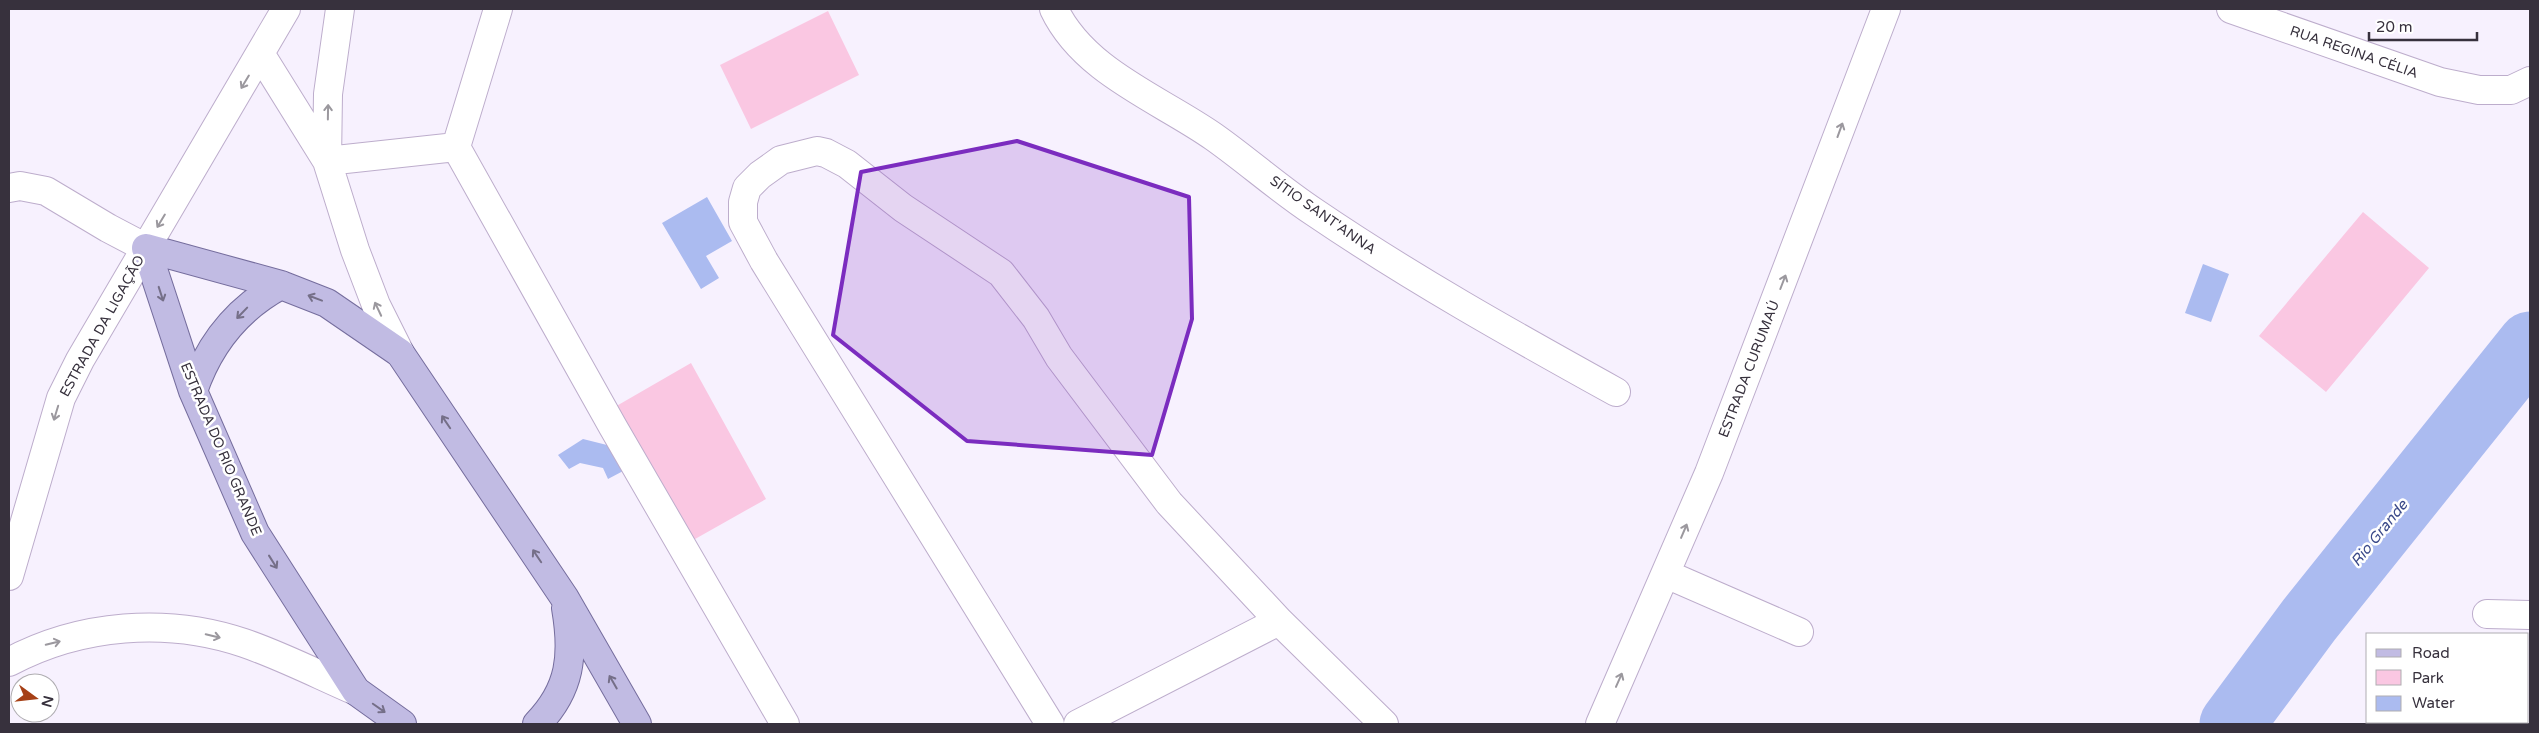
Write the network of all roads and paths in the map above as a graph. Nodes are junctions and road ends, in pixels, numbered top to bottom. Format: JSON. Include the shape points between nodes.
{"nodes":[{"id":1,"x":286,"y":9,"type":"edge"},
{"id":2,"x":340,"y":9,"type":"edge"},
{"id":3,"x":498,"y":9,"type":"edge"},
{"id":4,"x":1054,"y":9,"type":"edge"},
{"id":5,"x":1886,"y":9,"type":"edge"},
{"id":6,"x":2231,"y":9,"type":"edge"},
{"id":7,"x":261,"y":55,"type":"junction"},
{"id":8,"x":2530,"y":81,"type":"edge"},
{"id":9,"x":456,"y":147,"type":"junction"},
{"id":10,"x":327,"y":161,"type":"junction"},
{"id":11,"x":9,"y":188,"type":"edge"},
{"id":12,"x":146,"y":248,"type":"junction"},
{"id":13,"x":282,"y":285,"type":"junction"},
{"id":14,"x":400,"y":353,"type":"junction"},
{"id":15,"x":193,"y":391,"type":"junction"},
{"id":16,"x":1616,"y":392,"type":"dead end"},
{"id":17,"x":1666,"y":574,"type":"junction"},
{"id":18,"x":9,"y":576,"type":"edge"},
{"id":19,"x":564,"y":597,"type":"junction"},
{"id":20,"x":2487,"y":614,"type":"dead end"},
{"id":21,"x":2530,"y":615,"type":"edge"},
{"id":22,"x":1279,"y":621,"type":"junction"},
{"id":23,"x":1799,"y":632,"type":"dead end"},
{"id":24,"x":9,"y":662,"type":"edge"},
{"id":25,"x":356,"y":691,"type":"junction"},
{"id":26,"x":402,"y":724,"type":"edge"},
{"id":27,"x":537,"y":724,"type":"edge"},
{"id":28,"x":637,"y":724,"type":"edge"},
{"id":29,"x":785,"y":724,"type":"edge"},
{"id":30,"x":1050,"y":724,"type":"edge"},
{"id":31,"x":1078,"y":724,"type":"edge"},
{"id":32,"x":1384,"y":724,"type":"edge"},
{"id":33,"x":1600,"y":724,"type":"edge"}],
"edges":[{"from":1,"to":7,"type":"street"},
{"from":10,"to":2,"type":"street","one_way":true,"via":[[328,94]]},
{"from":3,"to":9,"type":"street"},
{"from":4,"to":16,"type":"street","name":"SÍTIO SANT'ANNA","via":[[1084,51],[1214,136],[1313,212],[1465,309]]},
{"from":17,"to":5,"type":"street","name":"ESTRADA CURUMAÚ","one_way":true,"via":[[1709,473]]},
{"from":6,"to":8,"type":"street","name":"RUA REGINA CÉLIA","via":[[2440,82],[2479,90],[2511,90]]},
{"from":7,"to":10,"type":"street"},
{"from":7,"to":12,"type":"street","one_way":true},
{"from":9,"to":10,"type":"street"},
{"from":9,"to":29,"type":"street"},
{"from":14,"to":10,"type":"street","one_way":true,"via":[[376,305],[355,250]]},
{"from":11,"to":12,"type":"street","via":[[20,186],[46,190]]},
{"from":12,"to":13,"type":"main road"},
{"from":12,"to":15,"type":"main road","name":"ESTRADA DO RIO GRANDE","one_way":true},
{"from":12,"to":18,"type":"street","name":"ESTRADA DA LIGAÇÃO","one_way":true,"via":[[61,398]]},
{"from":14,"to":13,"type":"main road","one_way":true,"via":[[327,303]]},
{"from":13,"to":15,"type":"main road","one_way":true,"via":[[259,297],[225,330],[209,352]]},
{"from":19,"to":14,"type":"main road","one_way":true},
{"from":15,"to":25,"type":"main road","name":"ESTRADA DO RIO GRANDE","one_way":true,"via":[[255,533]]},
{"from":17,"to":23,"type":"street"},
{"from":33,"to":17,"type":"street","name":"ESTRADA CURUMAÚ","one_way":true},
{"from":19,"to":27,"type":"main road","via":[[570,633],[569,665],[562,692]]},
{"from":28,"to":19,"type":"main road","one_way":true},
{"from":20,"to":21,"type":"street"},
{"from":22,"to":30,"type":"street","via":[[1169,503],[1059,357],[1036,318],[1001,273],[903,208],[847,164],[826,153],[817,151],[781,160],[760,174],[747,188],[743,222],[764,262]]},
{"from":22,"to":31,"type":"street"},
{"from":22,"to":32,"type":"street"},
{"from":24,"to":25,"type":"street","one_way":true,"via":[[37,647],[104,630],[146,626],[182,628],[244,643]]},
{"from":25,"to":26,"type":"main road","name":"ESTRADA DO RIO GRANDE","one_way":true}]}
